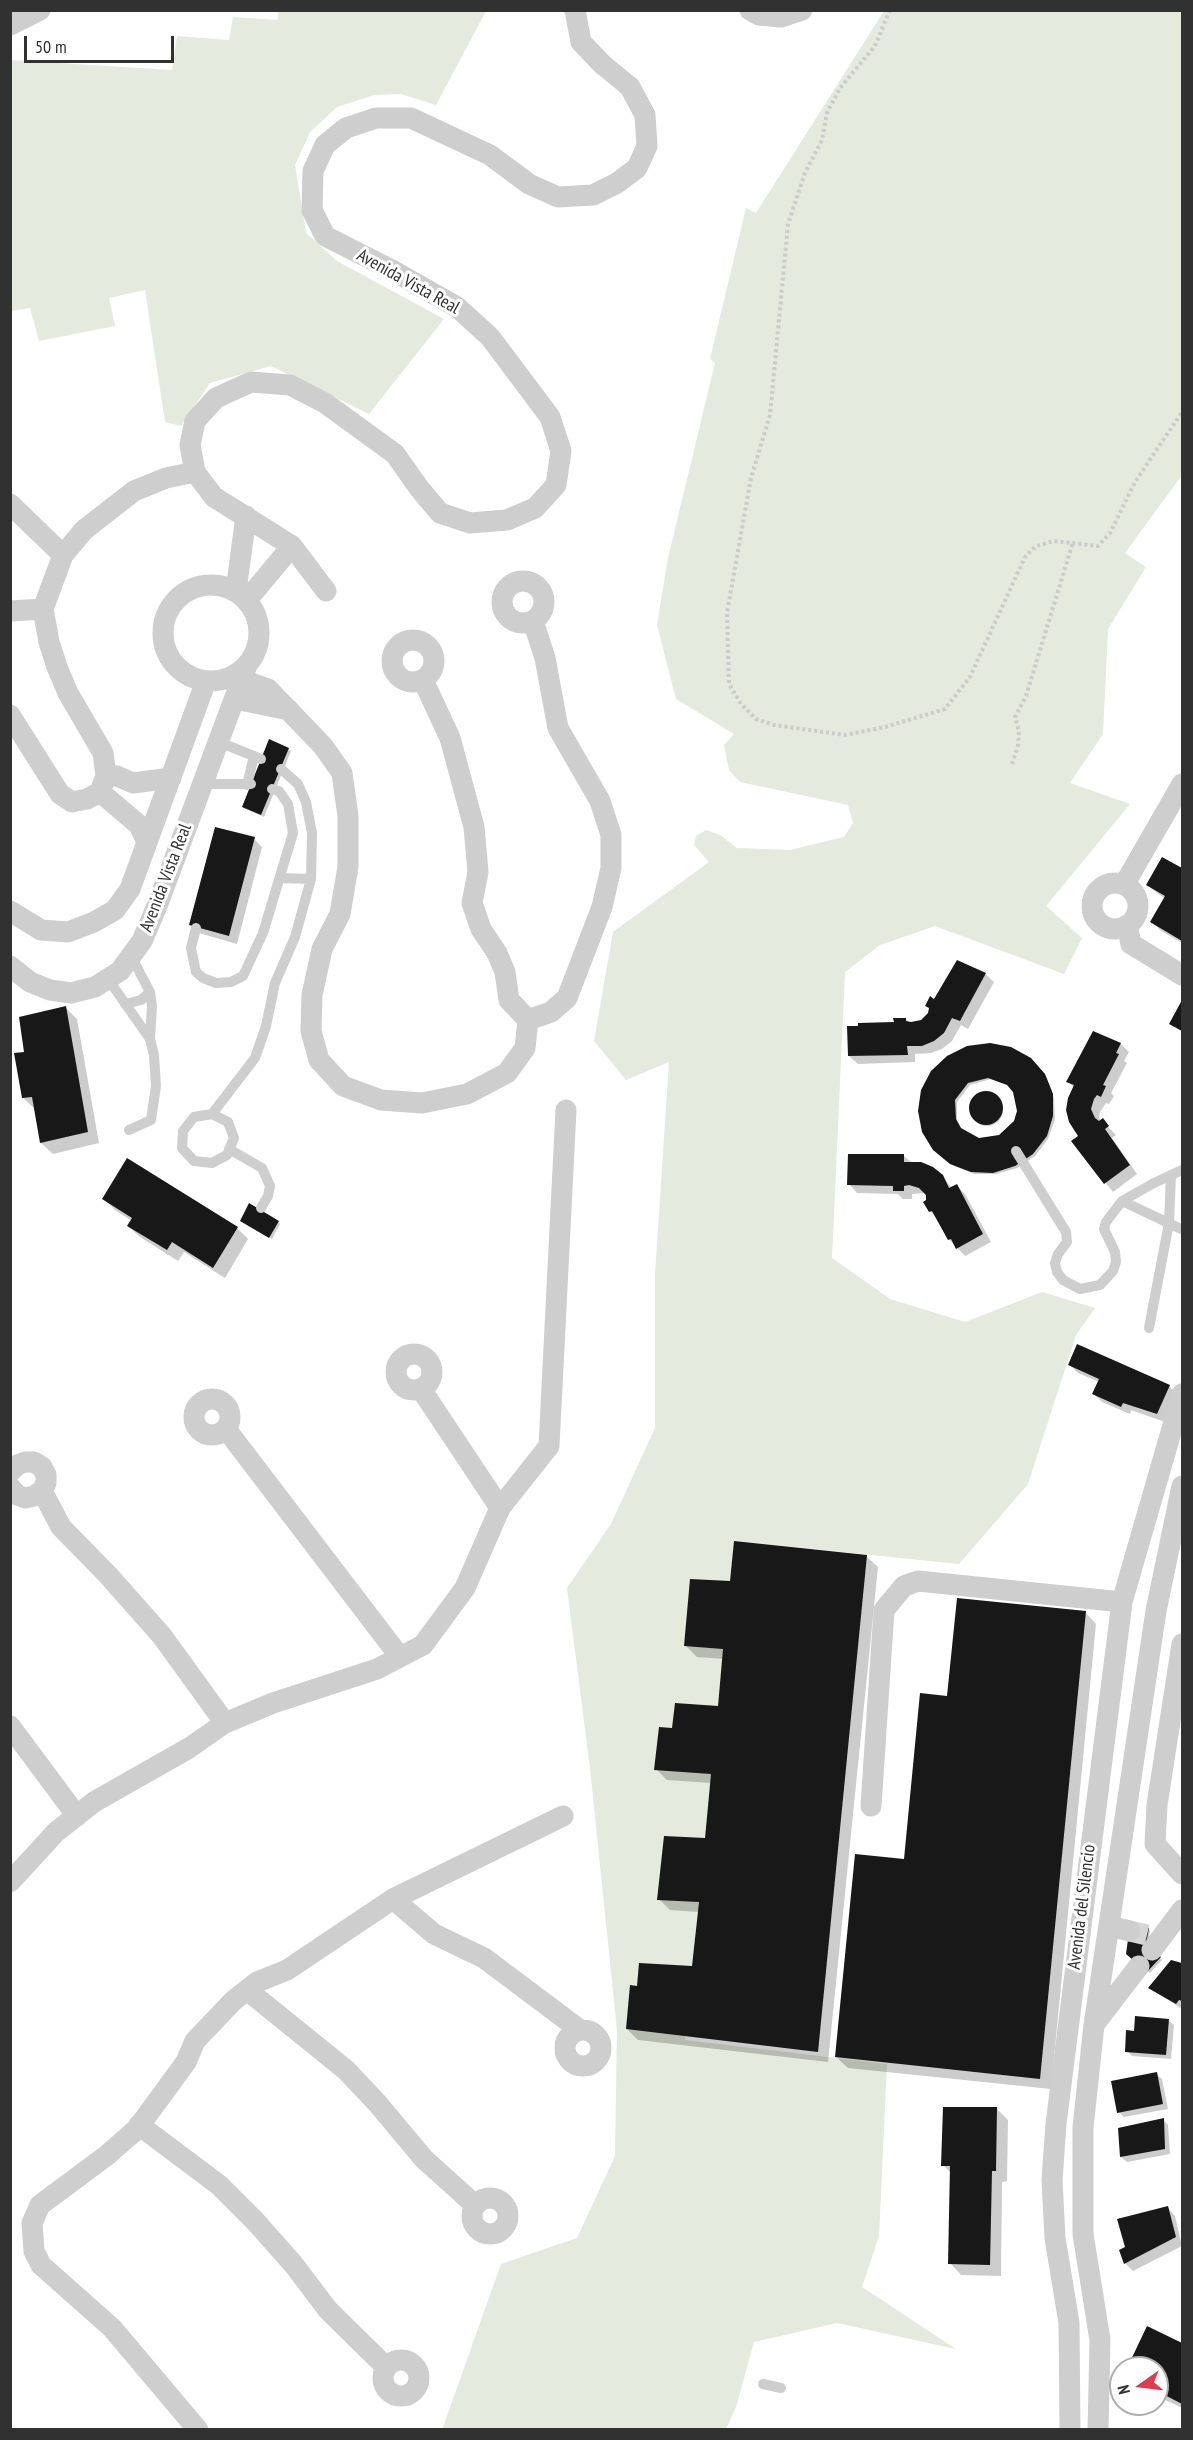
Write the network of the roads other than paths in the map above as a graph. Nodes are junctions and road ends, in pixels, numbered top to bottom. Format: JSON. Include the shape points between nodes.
{"nodes":[{"id":1,"x":40,"y":10,"type":"edge"},
{"id":2,"x":575,"y":10,"type":"edge"},
{"id":3,"x":750,"y":10,"type":"edge"},
{"id":4,"x":802,"y":10,"type":"edge"},
{"id":5,"x":10,"y":25,"type":"edge"},
{"id":6,"x":195,"y":471,"type":"junction"},
{"id":7,"x":10,"y":504,"type":"edge"},
{"id":8,"x":246,"y":516,"type":"junction"},
{"id":9,"x":292,"y":546,"type":"junction"},
{"id":10,"x":63,"y":555,"type":"junction"},
{"id":11,"x":326,"y":591,"type":"dead end"},
{"id":12,"x":242,"y":596,"type":"junction"},
{"id":13,"x":43,"y":609,"type":"junction"},
{"id":14,"x":10,"y":611,"type":"edge"},
{"id":15,"x":533,"y":621,"type":"dead end"},
{"id":16,"x":423,"y":680,"type":"dead end"},
{"id":17,"x":206,"y":681,"type":"junction"},
{"id":18,"x":241,"y":682,"type":"junction"},
{"id":19,"x":10,"y":715,"type":"edge"},
{"id":20,"x":219,"y":742,"type":"junction"},
{"id":21,"x":281,"y":769,"type":"dead end"},
{"id":22,"x":171,"y":778,"type":"junction"},
{"id":23,"x":103,"y":784,"type":"junction"},
{"id":24,"x":202,"y":784,"type":"junction"},
{"id":25,"x":1182,"y":784,"type":"edge"},
{"id":26,"x":272,"y":789,"type":"dead end"},
{"id":27,"x":293,"y":833,"type":"junction"},
{"id":28,"x":312,"y":833,"type":"junction"},
{"id":29,"x":147,"y":842,"type":"junction"},
{"id":30,"x":280,"y":878,"type":"junction"},
{"id":31,"x":311,"y":879,"type":"junction"},
{"id":32,"x":1124,"y":885,"type":"junction"},
{"id":33,"x":10,"y":911,"type":"edge"},
{"id":34,"x":1127,"y":925,"type":"junction"},
{"id":35,"x":196,"y":928,"type":"dead end"},
{"id":36,"x":131,"y":956,"type":"junction"},
{"id":37,"x":10,"y":966,"type":"edge"},
{"id":38,"x":1182,"y":975,"type":"edge"},
{"id":39,"x":108,"y":979,"type":"junction"},
{"id":40,"x":150,"y":992,"type":"junction"},
{"id":41,"x":125,"y":1004,"type":"junction"},
{"id":42,"x":528,"y":1020,"type":"junction"},
{"id":43,"x":150,"y":1039,"type":"junction"},
{"id":44,"x":566,"y":1110,"type":"dead end"},
{"id":45,"x":212,"y":1114,"type":"junction"},
{"id":46,"x":129,"y":1130,"type":"dead end"},
{"id":47,"x":230,"y":1149,"type":"junction"},
{"id":48,"x":1016,"y":1151,"type":"dead end"},
{"id":49,"x":1182,"y":1170,"type":"edge"},
{"id":50,"x":1172,"y":1175,"type":"junction"},
{"id":51,"x":1122,"y":1201,"type":"junction"},
{"id":52,"x":261,"y":1208,"type":"dead end"},
{"id":53,"x":1169,"y":1223,"type":"junction"},
{"id":54,"x":1181,"y":1229,"type":"edge"},
{"id":55,"x":1149,"y":1328,"type":"dead end"},
{"id":56,"x":421,"y":1389,"type":"dead end"},
{"id":57,"x":1182,"y":1394,"type":"edge"},
{"id":58,"x":226,"y":1429,"type":"dead end"},
{"id":59,"x":10,"y":1472,"type":"edge"},
{"id":60,"x":1182,"y":1486,"type":"edge"},
{"id":61,"x":10,"y":1487,"type":"edge"},
{"id":62,"x":42,"y":1491,"type":"junction"},
{"id":63,"x":500,"y":1508,"type":"junction"},
{"id":64,"x":1122,"y":1602,"type":"junction"},
{"id":65,"x":1182,"y":1644,"type":"edge"},
{"id":66,"x":400,"y":1656,"type":"junction"},
{"id":67,"x":1110,"y":1684,"type":"junction"},
{"id":68,"x":1145,"y":1692,"type":"junction"},
{"id":69,"x":225,"y":1724,"type":"junction"},
{"id":70,"x":10,"y":1726,"type":"edge"},
{"id":71,"x":871,"y":1806,"type":"dead end"},
{"id":72,"x":77,"y":1816,"type":"junction"},
{"id":73,"x":563,"y":1816,"type":"dead end"},
{"id":74,"x":1182,"y":1874,"type":"edge"},
{"id":75,"x":10,"y":1882,"type":"edge"},
{"id":76,"x":393,"y":1899,"type":"junction"},
{"id":77,"x":1182,"y":1910,"type":"edge"},
{"id":78,"x":1109,"y":1926,"type":"junction"},
{"id":79,"x":1146,"y":1944,"type":"junction"},
{"id":80,"x":247,"y":1990,"type":"junction"},
{"id":81,"x":1094,"y":2025,"type":"junction"},
{"id":82,"x":580,"y":2030,"type":"dead end"},
{"id":83,"x":140,"y":2125,"type":"junction"},
{"id":84,"x":475,"y":2205,"type":"dead end"},
{"id":85,"x":1096,"y":2321,"type":"junction"},
{"id":86,"x":1068,"y":2323,"type":"junction"},
{"id":87,"x":386,"y":2367,"type":"dead end"},
{"id":88,"x":763,"y":2384,"type":"dead end"},
{"id":89,"x":781,"y":2388,"type":"dead end"},
{"id":90,"x":198,"y":2430,"type":"edge"},
{"id":91,"x":1070,"y":2430,"type":"edge"},
{"id":92,"x":1098,"y":2430,"type":"edge"}],
"edges":[{"from":1,"to":5,"type":"street"},
{"from":2,"to":6,"type":"street","name":"Avenida Vista Real","via":[[581,42],[630,87],[645,114],[648,146],[637,168],[617,183],[593,195],[558,197],[529,184],[490,155],[411,118],[376,118],[346,128],[325,145],[313,171],[312,210],[325,236],[457,307],[502,352],[550,417],[561,452],[556,485],[535,508],[507,520],[470,523],[440,513],[395,454],[325,403],[290,385],[250,382],[216,398],[195,421],[190,445]]},
{"from":3,"to":4,"type":"street","via":[[781,17]]},
{"from":6,"to":8,"type":"street","name":"Avenida Vista Real","via":[[214,497]]},
{"from":6,"to":10,"type":"street","via":[[134,491],[84,531]]},
{"from":7,"to":10,"type":"street"},
{"from":8,"to":9,"type":"street","name":"Avenida Vista Real"},
{"from":8,"to":12,"type":"street"},
{"from":9,"to":11,"type":"street","name":"Avenida Vista Real"},
{"from":9,"to":12,"type":"street"},
{"from":10,"to":13,"type":"street"},
{"from":12,"to":17,"type":"street","via":[[222,585],[206,585],[178,597],[169,610],[164,625],[169,655],[178,668]]},
{"from":12,"to":18,"type":"street","via":[[255,611],[259,639]]},
{"from":13,"to":14,"type":"street"},
{"from":13,"to":23,"type":"street","via":[[57,667],[103,753]]},
{"from":15,"to":42,"type":"street","via":[[545,658],[558,728],[600,801],[611,835],[611,868],[602,907],[567,998],[551,1012]]},
{"from":16,"to":42,"type":"street","via":[[450,738],[474,827],[478,872],[472,903],[505,972],[509,1000]]},
{"from":17,"to":18,"type":"street","via":[[228,678]]},
{"from":17,"to":22,"type":"street","name":"Avenida Vista Real"},
{"from":18,"to":20,"type":"street","name":"Avenida Vista Real"},
{"from":18,"to":42,"type":"street","via":[[268,689],[323,746],[342,773],[348,816],[348,867],[340,914],[322,949],[312,995],[311,1031],[319,1060],[343,1086],[381,1100],[422,1103],[467,1094],[507,1073],[525,1048]]},
{"from":19,"to":23,"type":"street","via":[[60,794],[72,802],[87,799]]},
{"from":20,"to":24,"type":"street","name":"Avenida Vista Real"},
{"from":20,"to":24,"type":"lane","via":[[258,758],[249,784]]},
{"from":21,"to":28,"type":"lane","via":[[298,784]]},
{"from":22,"to":23,"type":"street","via":[[133,783],[117,776]]},
{"from":22,"to":29,"type":"street","name":"Avenida Vista Real"},
{"from":23,"to":29,"type":"street","via":[[139,825]]},
{"from":24,"to":36,"type":"street","name":"Avenida Vista Real","via":[[157,906]]},
{"from":25,"to":32,"type":"street"},
{"from":26,"to":27,"type":"lane","via":[[279,791],[288,804]]},
{"from":27,"to":28,"type":"lane"},
{"from":27,"to":30,"type":"lane"},
{"from":28,"to":31,"type":"lane"},
{"from":29,"to":33,"type":"street","name":"Avenida Vista Real","via":[[130,889],[115,910],[94,922],[68,932],[41,930]]},
{"from":30,"to":31,"type":"lane"},
{"from":30,"to":35,"type":"lane","via":[[263,933],[243,976],[216,983],[196,972],[191,948]]},
{"from":31,"to":45,"type":"lane","via":[[295,937],[275,983],[255,1058]]},
{"from":32,"to":34,"type":"street","via":[[1137,902],[1136,916]]},
{"from":32,"to":34,"type":"street","via":[[1108,884],[1102,888],[1093,908],[1105,926],[1119,929]]},
{"from":34,"to":38,"type":"street","via":[[1131,944]]},
{"from":36,"to":39,"type":"street","name":"Avenida Vista Real"},
{"from":36,"to":40,"type":"lane"},
{"from":37,"to":39,"type":"street","name":"Avenida Vista Real","via":[[30,982],[70,993],[95,987]]},
{"from":39,"to":41,"type":"lane"},
{"from":40,"to":41,"type":"lane","via":[[141,1000]]},
{"from":40,"to":43,"type":"lane"},
{"from":41,"to":43,"type":"lane"},
{"from":43,"to":46,"type":"lane","via":[[156,1086],[151,1120]]},
{"from":44,"to":63,"type":"street","via":[[549,1446]]},
{"from":45,"to":47,"type":"lane","via":[[228,1122],[234,1138]]},
{"from":45,"to":47,"type":"lane","via":[[194,1117],[183,1131],[182,1148],[194,1161],[212,1163]]},
{"from":47,"to":52,"type":"lane","via":[[262,1168],[270,1186]]},
{"from":48,"to":51,"type":"lane","via":[[1066,1232],[1067,1242],[1055,1263],[1063,1280],[1071,1286],[1090,1288],[1108,1279],[1113,1271],[1115,1252],[1104,1229]]},
{"from":49,"to":50,"type":"lane"},
{"from":50,"to":51,"type":"lane"},
{"from":50,"to":53,"type":"lane"},
{"from":51,"to":53,"type":"lane"},
{"from":53,"to":54,"type":"lane"},
{"from":53,"to":55,"type":"lane"},
{"from":56,"to":63,"type":"street"},
{"from":57,"to":64,"type":"street","name":"Avenida del Silencio"},
{"from":58,"to":66,"type":"street"},
{"from":59,"to":62,"type":"street","via":[[17,1465],[34,1462],[46,1475]]},
{"from":60,"to":68,"type":"street","name":"Avenida del Silencio","via":[[1156,1611]]},
{"from":61,"to":62,"type":"street","via":[[26,1498]]},
{"from":62,"to":69,"type":"street","via":[[61,1527],[162,1636]]},
{"from":63,"to":66,"type":"street","via":[[465,1588],[423,1645]]},
{"from":64,"to":67,"type":"street","name":"Avenida del Silencio"},
{"from":64,"to":71,"type":"street","via":[[918,1581],[904,1586],[884,1610]]},
{"from":65,"to":74,"type":"street","via":[[1157,1805],[1155,1844]]},
{"from":66,"to":69,"type":"street"},
{"from":67,"to":68,"type":"street"},
{"from":67,"to":86,"type":"street","name":"Avenida del Silencio","via":[[1052,2180],[1055,2238]]},
{"from":68,"to":78,"type":"street","name":"Avenida del Silencio"},
{"from":69,"to":72,"type":"street"},
{"from":70,"to":72,"type":"street"},
{"from":72,"to":75,"type":"street","via":[[56,1832]]},
{"from":73,"to":76,"type":"street"},
{"from":76,"to":80,"type":"street","via":[[287,1970]]},
{"from":76,"to":82,"type":"street","via":[[434,1934],[484,1958]]},
{"from":77,"to":79,"type":"street"},
{"from":78,"to":79,"type":"street"},
{"from":78,"to":81,"type":"street","name":"Avenida del Silencio"},
{"from":79,"to":81,"type":"street"},
{"from":80,"to":83,"type":"street","via":[[195,2041],[186,2062]]},
{"from":80,"to":84,"type":"street","via":[[346,2070],[424,2159]]},
{"from":81,"to":85,"type":"street","name":"Avenida del Silencio","via":[[1081,2180],[1083,2234]]},
{"from":83,"to":87,"type":"street","via":[[219,2185],[294,2265],[327,2310]]},
{"from":83,"to":90,"type":"street","via":[[106,2156],[39,2205],[32,2223],[33,2251],[41,2265],[112,2328]]},
{"from":85,"to":86,"type":"street"},
{"from":85,"to":92,"type":"street","name":"Avenida del Silencio","via":[[1100,2340]]},
{"from":86,"to":91,"type":"street","name":"Avenida del Silencio"},
{"from":88,"to":89,"type":"lane"}]}
